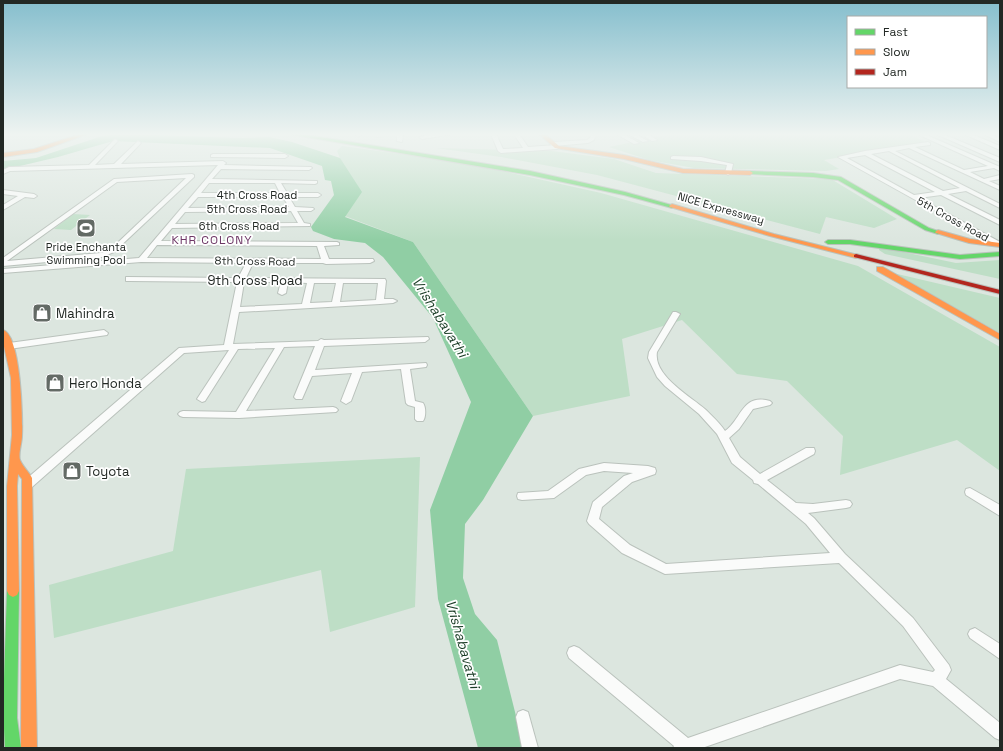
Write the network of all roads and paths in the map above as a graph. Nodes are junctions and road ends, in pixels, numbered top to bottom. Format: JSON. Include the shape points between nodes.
{"nodes":[{"id":1,"x":32,"y":169,"type":"edge"},
{"id":2,"x":218,"y":169,"type":"edge"},
{"id":3,"x":507,"y":169,"type":"edge"},
{"id":4,"x":540,"y":169,"type":"edge"},
{"id":5,"x":679,"y":169,"type":"edge"},
{"id":6,"x":729,"y":169,"type":"edge"},
{"id":7,"x":863,"y":169,"type":"edge"},
{"id":8,"x":897,"y":169,"type":"edge"},
{"id":9,"x":929,"y":169,"type":"edge"},
{"id":10,"x":961,"y":169,"type":"edge"},
{"id":11,"x":986,"y":169,"type":"edge"},
{"id":12,"x":5,"y":170,"type":"edge"},
{"id":13,"x":965,"y":171,"type":"junction"},
{"id":14,"x":728,"y":173,"type":"junction"},
{"id":15,"x":1000,"y":177,"type":"edge"},
{"id":16,"x":985,"y":180,"type":"junction"},
{"id":17,"x":208,"y":181,"type":"junction"},
{"id":18,"x":277,"y":182,"type":"junction"},
{"id":19,"x":315,"y":182,"type":"dead end"},
{"id":20,"x":99,"y":186,"type":"dead end"},
{"id":21,"x":967,"y":188,"type":"junction"},
{"id":22,"x":1000,"y":188,"type":"edge"},
{"id":23,"x":3,"y":192,"type":"edge"},
{"id":24,"x":942,"y":192,"type":"junction"},
{"id":25,"x":24,"y":194,"type":"junction"},
{"id":26,"x":196,"y":195,"type":"junction"},
{"id":27,"x":285,"y":195,"type":"junction"},
{"id":28,"x":318,"y":195,"type":"dead end"},
{"id":29,"x":34,"y":196,"type":"dead end"},
{"id":30,"x":914,"y":197,"type":"junction"},
{"id":31,"x":172,"y":198,"type":"dead end"},
{"id":32,"x":85,"y":203,"type":"junction"},
{"id":33,"x":1000,"y":206,"type":"edge"},
{"id":34,"x":3,"y":208,"type":"edge"},
{"id":35,"x":293,"y":209,"type":"junction"},
{"id":36,"x":311,"y":209,"type":"dead end"},
{"id":37,"x":184,"y":210,"type":"junction"},
{"id":38,"x":155,"y":211,"type":"junction"},
{"id":39,"x":1000,"y":223,"type":"edge"},
{"id":40,"x":170,"y":226,"type":"junction"},
{"id":41,"x":156,"y":243,"type":"junction"},
{"id":42,"x":320,"y":243,"type":"junction"},
{"id":43,"x":337,"y":244,"type":"dead end"},
{"id":44,"x":826,"y":245,"type":"junction"},
{"id":45,"x":1000,"y":245,"type":"edge"},
{"id":46,"x":1000,"y":254,"type":"edge"},
{"id":47,"x":141,"y":260,"type":"junction"},
{"id":48,"x":3,"y":261,"type":"edge"},
{"id":49,"x":250,"y":261,"type":"junction"},
{"id":50,"x":370,"y":261,"type":"dead end"},
{"id":51,"x":326,"y":262,"type":"junction"},
{"id":52,"x":3,"y":264,"type":"edge"},
{"id":53,"x":3,"y":271,"type":"edge"},
{"id":54,"x":129,"y":280,"type":"dead end"},
{"id":55,"x":241,"y":280,"type":"junction"},
{"id":56,"x":285,"y":280,"type":"junction"},
{"id":57,"x":311,"y":281,"type":"junction"},
{"id":58,"x":340,"y":281,"type":"junction"},
{"id":59,"x":1000,"y":284,"type":"edge"},
{"id":60,"x":1000,"y":292,"type":"edge"},
{"id":61,"x":282,"y":293,"type":"dead end"},
{"id":62,"x":393,"y":301,"type":"dead end"},
{"id":63,"x":380,"y":302,"type":"junction"},
{"id":64,"x":336,"y":304,"type":"junction"},
{"id":65,"x":305,"y":306,"type":"junction"},
{"id":66,"x":235,"y":310,"type":"junction"},
{"id":67,"x":676,"y":314,"type":"dead end"},
{"id":68,"x":3,"y":333,"type":"edge"},
{"id":69,"x":104,"y":333,"type":"dead end"},
{"id":70,"x":1000,"y":337,"type":"edge"},
{"id":71,"x":424,"y":339,"type":"dead end"},
{"id":72,"x":321,"y":342,"type":"junction"},
{"id":73,"x":282,"y":345,"type":"junction"},
{"id":74,"x":9,"y":346,"type":"junction"},
{"id":75,"x":232,"y":347,"type":"junction"},
{"id":76,"x":423,"y":366,"type":"dead end"},
{"id":77,"x":405,"y":367,"type":"junction"},
{"id":78,"x":358,"y":370,"type":"junction"},
{"id":79,"x":309,"y":373,"type":"junction"},
{"id":80,"x":299,"y":396,"type":"dead end"},
{"id":81,"x":202,"y":399,"type":"dead end"},
{"id":82,"x":346,"y":401,"type":"dead end"},
{"id":83,"x":767,"y":403,"type":"dead end"},
{"id":84,"x":333,"y":410,"type":"dead end"},
{"id":85,"x":183,"y":414,"type":"dead end"},
{"id":86,"x":239,"y":415,"type":"junction"},
{"id":87,"x":420,"y":419,"type":"dead end"},
{"id":88,"x":723,"y":437,"type":"junction"},
{"id":89,"x":810,"y":451,"type":"dead end"},
{"id":90,"x":15,"y":461,"type":"junction"},
{"id":91,"x":758,"y":480,"type":"junction"},
{"id":92,"x":28,"y":484,"type":"junction"},
{"id":93,"x":970,"y":492,"type":"dead end"},
{"id":94,"x":522,"y":496,"type":"dead end"},
{"id":95,"x":846,"y":504,"type":"dead end"},
{"id":96,"x":793,"y":508,"type":"junction"},
{"id":97,"x":1000,"y":511,"type":"edge"},
{"id":98,"x":841,"y":558,"type":"junction"},
{"id":99,"x":975,"y":634,"type":"dead end"},
{"id":100,"x":1000,"y":652,"type":"edge"},
{"id":101,"x":574,"y":653,"type":"dead end"},
{"id":102,"x":936,"y":680,"type":"junction"},
{"id":103,"x":523,"y":717,"type":"dead end"},
{"id":104,"x":1000,"y":733,"type":"edge"},
{"id":105,"x":686,"y":747,"type":"edge"},
{"id":106,"x":13,"y":748,"type":"edge"},
{"id":107,"x":29,"y":748,"type":"edge"},
{"id":108,"x":530,"y":748,"type":"edge"}],
"edges":[{"from":1,"to":12,"type":"street"},
{"from":2,"to":17,"type":"street"},
{"from":3,"to":44,"type":"main road","name":"NICE Expressway","via":[[619,191]]},
{"from":4,"to":44,"type":"main road","name":"NICE Expressway","via":[[624,187]]},
{"from":5,"to":14,"type":"main road"},
{"from":6,"to":14,"type":"street"},
{"from":7,"to":30,"type":"street","name":"5th Cross Road"},
{"from":8,"to":24,"type":"street"},
{"from":9,"to":21,"type":"street"},
{"from":10,"to":13,"type":"street"},
{"from":11,"to":13,"type":"street"},
{"from":13,"to":16,"type":"street"},
{"from":14,"to":45,"type":"main road","via":[[839,178],[927,229],[969,241]]},
{"from":15,"to":16,"type":"street"},
{"from":16,"to":22,"type":"street"},
{"from":17,"to":18,"type":"street"},
{"from":17,"to":26,"type":"street"},
{"from":18,"to":19,"type":"street"},
{"from":18,"to":27,"type":"street"},
{"from":20,"to":32,"type":"street","via":[[86,196]]},
{"from":21,"to":24,"type":"street"},
{"from":21,"to":33,"type":"street"},
{"from":23,"to":25,"type":"street"},
{"from":24,"to":30,"type":"street"},
{"from":24,"to":39,"type":"street"},
{"from":25,"to":29,"type":"street"},
{"from":25,"to":34,"type":"street"},
{"from":26,"to":27,"type":"street","name":"4th Cross Road"},
{"from":26,"to":37,"type":"street"},
{"from":27,"to":28,"type":"street","name":"4th Cross Road"},
{"from":27,"to":35,"type":"street"},
{"from":30,"to":45,"type":"street","name":"5th Cross Road"},
{"from":31,"to":38,"type":"street","via":[[163,208]]},
{"from":32,"to":38,"type":"street","via":[[116,180],[192,176]]},
{"from":32,"to":48,"type":"street"},
{"from":35,"to":36,"type":"street","name":"5th Cross Road"},
{"from":35,"to":37,"type":"street","name":"5th Cross Road"},
{"from":35,"to":40,"type":"street","name":"6th Cross Road","via":[[305,225],[293,223]]},
{"from":37,"to":40,"type":"street"},
{"from":38,"to":52,"type":"street","via":[[119,246],[102,255]]},
{"from":40,"to":41,"type":"street"},
{"from":41,"to":42,"type":"street"},
{"from":41,"to":47,"type":"street"},
{"from":42,"to":43,"type":"street"},
{"from":42,"to":51,"type":"street"},
{"from":44,"to":46,"type":"main road","via":[[850,242],[960,257]]},
{"from":44,"to":59,"type":"main road","name":"NICE Expressway"},
{"from":44,"to":60,"type":"main road","name":"NICE Expressway"},
{"from":44,"to":70,"type":"main road","via":[[891,274]]},
{"from":47,"to":49,"type":"street","name":"8th Cross Road"},
{"from":47,"to":53,"type":"street","name":"8th Cross Road"},
{"from":49,"to":51,"type":"street","name":"8th Cross Road"},
{"from":49,"to":55,"type":"street"},
{"from":50,"to":51,"type":"street","name":"8th Cross Road"},
{"from":54,"to":55,"type":"street","name":"9th Cross Road"},
{"from":55,"to":56,"type":"street","name":"9th Cross Road"},
{"from":55,"to":66,"type":"street"},
{"from":56,"to":57,"type":"street","name":"9th Cross Road"},
{"from":56,"to":61,"type":"street"},
{"from":57,"to":58,"type":"street","name":"9th Cross Road"},
{"from":57,"to":65,"type":"street"},
{"from":58,"to":63,"type":"street","name":"9th Cross Road","via":[[382,281]]},
{"from":58,"to":64,"type":"street"},
{"from":62,"to":63,"type":"street"},
{"from":63,"to":64,"type":"street"},
{"from":64,"to":65,"type":"street"},
{"from":65,"to":66,"type":"street"},
{"from":66,"to":75,"type":"street"},
{"from":67,"to":88,"type":"street","via":[[653,352],[654,364],[668,384],[702,412]]},
{"from":68,"to":74,"type":"main road"},
{"from":69,"to":74,"type":"street"},
{"from":71,"to":72,"type":"street"},
{"from":72,"to":73,"type":"street"},
{"from":72,"to":79,"type":"street"},
{"from":73,"to":75,"type":"street"},
{"from":73,"to":86,"type":"street"},
{"from":74,"to":90,"type":"main road","via":[[16,378]]},
{"from":75,"to":81,"type":"street"},
{"from":75,"to":92,"type":"street","via":[[182,350]]},
{"from":76,"to":77,"type":"street"},
{"from":77,"to":78,"type":"street"},
{"from":77,"to":87,"type":"street","via":[[411,403],[420,405]]},
{"from":78,"to":79,"type":"street"},
{"from":78,"to":82,"type":"street"},
{"from":79,"to":80,"type":"street"},
{"from":83,"to":88,"type":"street","via":[[748,407],[736,426]]},
{"from":84,"to":86,"type":"street"},
{"from":85,"to":86,"type":"street"},
{"from":88,"to":91,"type":"street","via":[[736,460]]},
{"from":89,"to":91,"type":"street"},
{"from":90,"to":92,"type":"main road","via":[[27,478]]},
{"from":90,"to":106,"type":"main road","via":[[12,486],[13,611],[10,718]]},
{"from":91,"to":96,"type":"street"},
{"from":92,"to":107,"type":"main road"},
{"from":93,"to":97,"type":"street"},
{"from":94,"to":98,"type":"street","via":[[550,495],[583,472],[604,467],[651,471],[628,479],[597,505],[593,521],[626,549],[666,569]]},
{"from":95,"to":96,"type":"street","via":[[813,509]]},
{"from":96,"to":98,"type":"street","via":[[810,521]]},
{"from":98,"to":102,"type":"street","via":[[908,622],[944,670]]},
{"from":99,"to":100,"type":"street"},
{"from":101,"to":105,"type":"street"},
{"from":102,"to":104,"type":"street"},
{"from":102,"to":105,"type":"street","via":[[900,672]]},
{"from":103,"to":108,"type":"street"}]}
